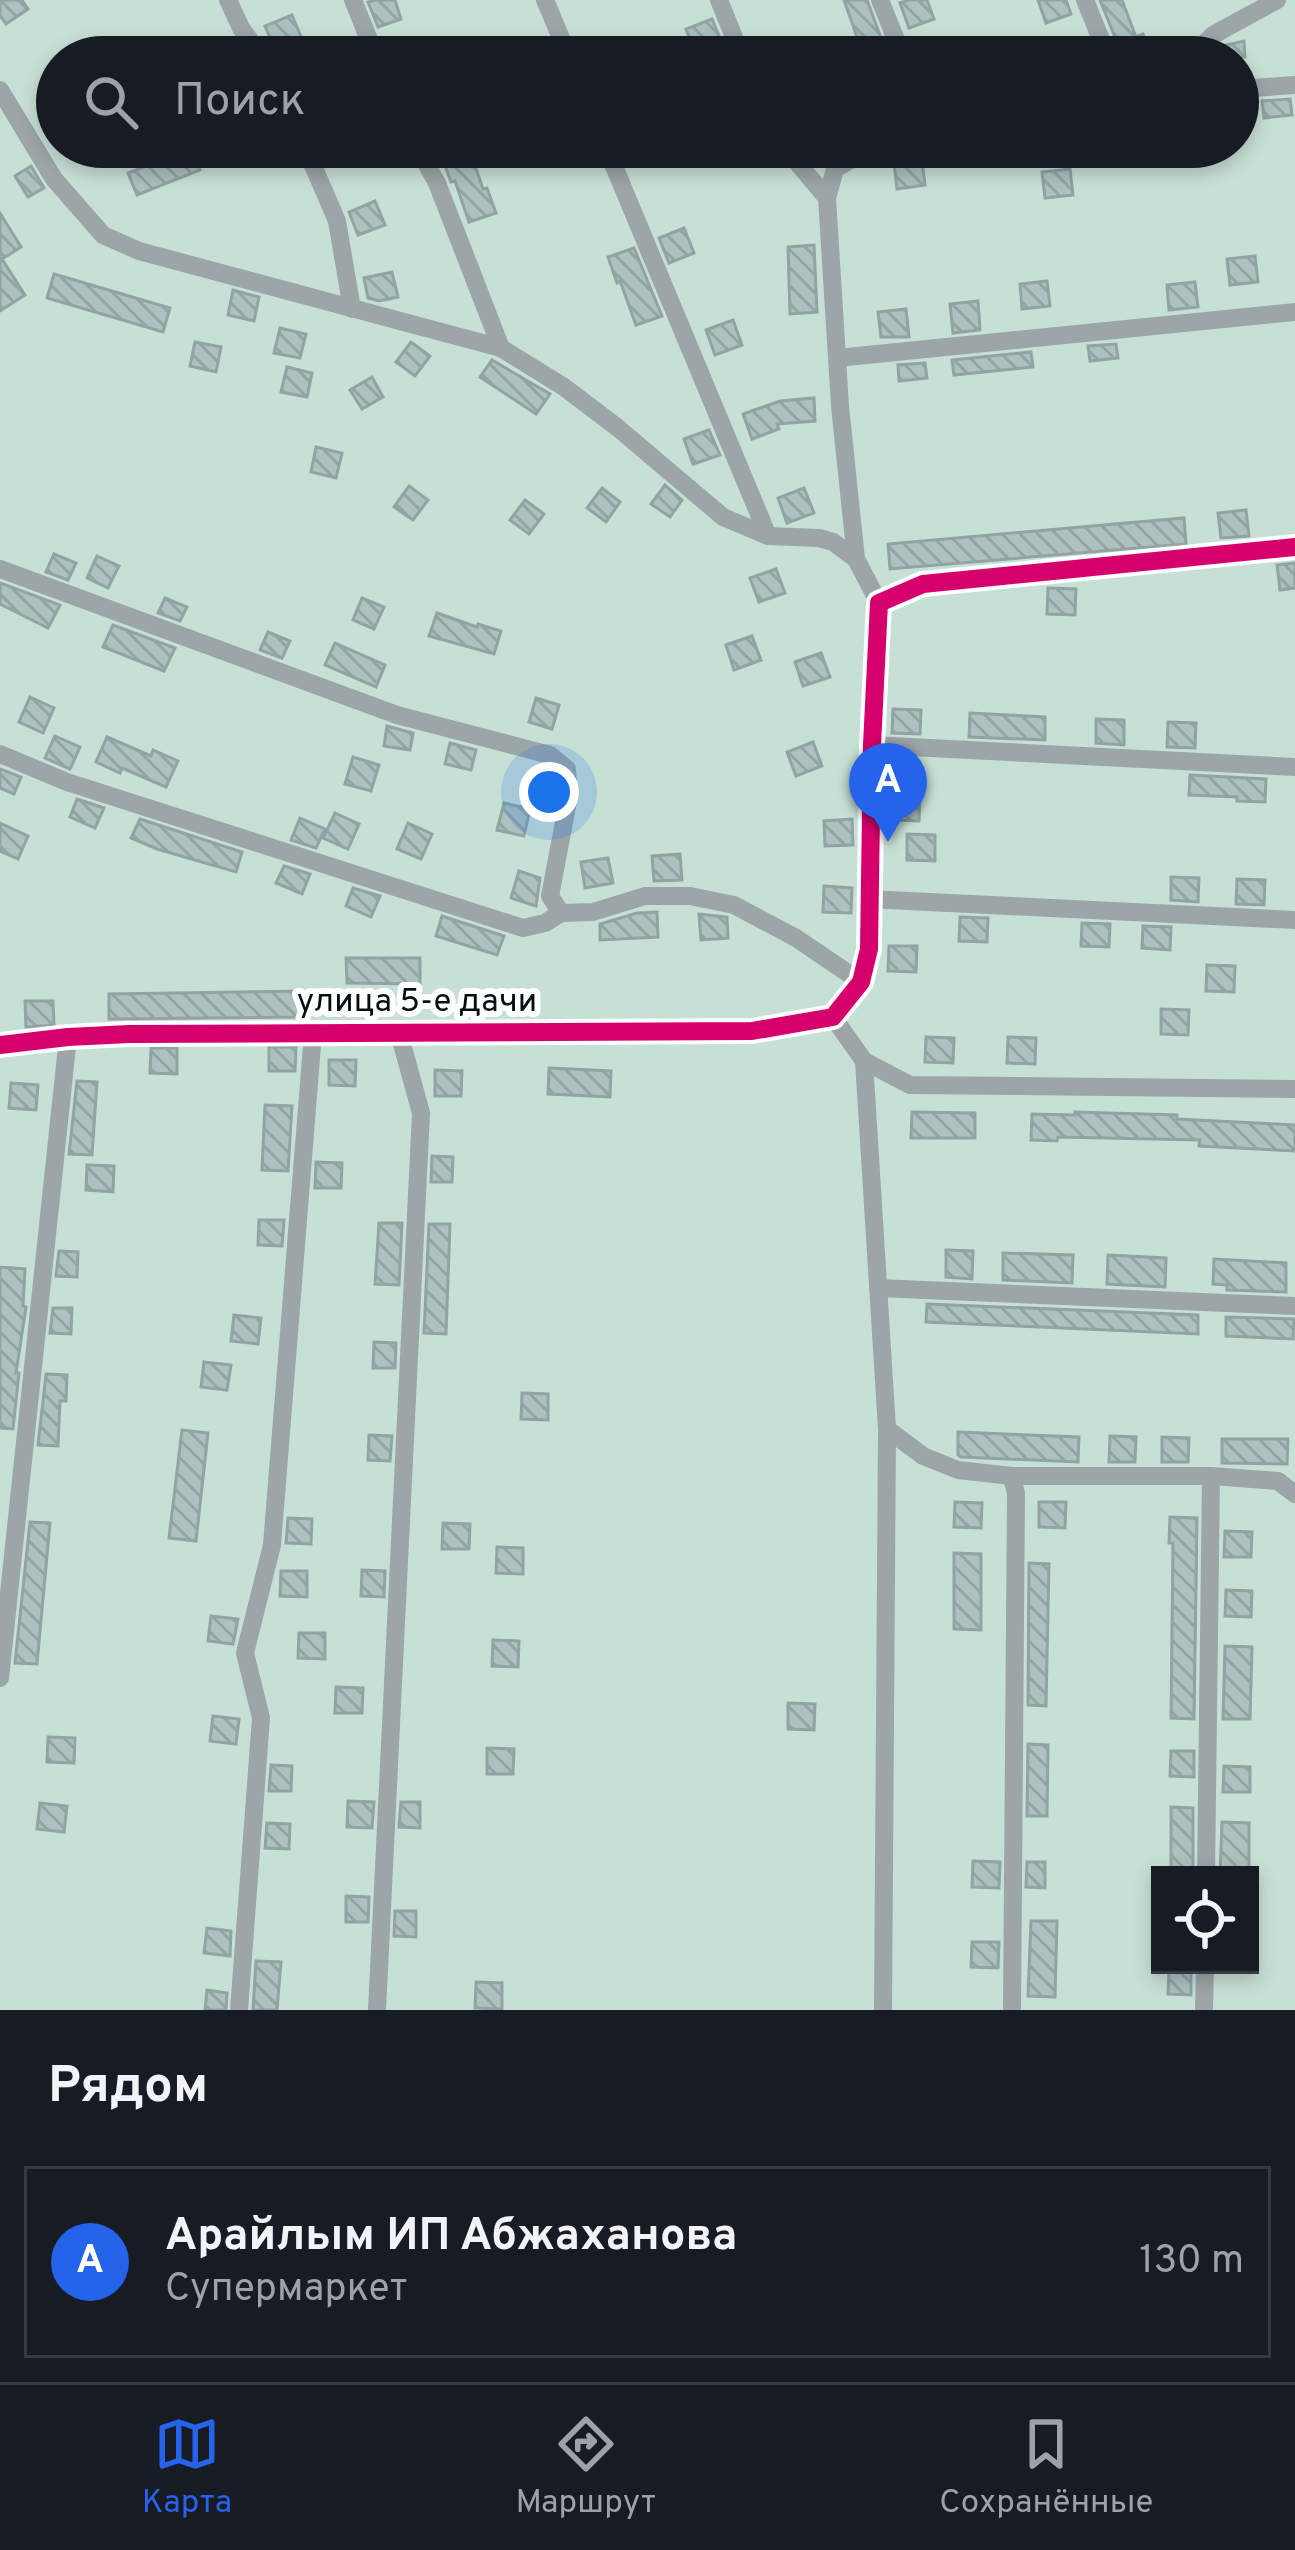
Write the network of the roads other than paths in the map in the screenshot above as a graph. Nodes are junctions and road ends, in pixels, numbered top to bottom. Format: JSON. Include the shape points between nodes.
{"nodes":[{"id":1,"x":228,"y":0,"type":"edge"},
{"id":2,"x":353,"y":0,"type":"edge"},
{"id":3,"x":545,"y":0,"type":"edge"},
{"id":4,"x":719,"y":0,"type":"edge"},
{"id":5,"x":880,"y":0,"type":"edge"},
{"id":6,"x":1085,"y":0,"type":"edge"},
{"id":7,"x":1229,"y":0,"type":"edge"},
{"id":8,"x":1277,"y":0,"type":"edge"},
{"id":9,"x":1237,"y":22,"type":"junction"},
{"id":10,"x":247,"y":36,"type":"edge"},
{"id":11,"x":368,"y":36,"type":"edge"},
{"id":12,"x":560,"y":36,"type":"edge"},
{"id":13,"x":734,"y":36,"type":"edge"},
{"id":14,"x":895,"y":36,"type":"edge"},
{"id":15,"x":1100,"y":36,"type":"edge"},
{"id":16,"x":1213,"y":36,"type":"edge"},
{"id":17,"x":1295,"y":85,"type":"edge"},
{"id":18,"x":1259,"y":88,"type":"edge"},
{"id":19,"x":0,"y":90,"type":"edge"},
{"id":20,"x":36,"y":149,"type":"edge"},
{"id":21,"x":48,"y":168,"type":"edge"},
{"id":22,"x":314,"y":168,"type":"edge"},
{"id":23,"x":429,"y":168,"type":"edge"},
{"id":24,"x":615,"y":168,"type":"edge"},
{"id":25,"x":802,"y":168,"type":"edge"},
{"id":26,"x":838,"y":168,"type":"edge"},
{"id":27,"x":827,"y":198,"type":"junction"},
{"id":28,"x":352,"y":309,"type":"junction"},
{"id":29,"x":1295,"y":312,"type":"edge"},
{"id":30,"x":501,"y":349,"type":"junction"},
{"id":31,"x":837,"y":358,"type":"junction"},
{"id":32,"x":768,"y":536,"type":"junction"},
{"id":33,"x":1295,"y":547,"type":"edge"},
{"id":34,"x":856,"y":559,"type":"junction"},
{"id":35,"x":0,"y":569,"type":"edge"},
{"id":36,"x":879,"y":603,"type":"junction"},
{"id":37,"x":872,"y":745,"type":"junction"},
{"id":38,"x":0,"y":754,"type":"edge"},
{"id":39,"x":1295,"y":767,"type":"edge"},
{"id":40,"x":868,"y":899,"type":"junction"},
{"id":41,"x":561,"y":913,"type":"junction"},
{"id":42,"x":1295,"y":920,"type":"edge"},
{"id":43,"x":861,"y":982,"type":"junction"},
{"id":44,"x":833,"y":1017,"type":"junction"},
{"id":45,"x":313,"y":1033,"type":"junction"},
{"id":46,"x":399,"y":1033,"type":"junction"},
{"id":47,"x":68,"y":1037,"type":"junction"},
{"id":48,"x":0,"y":1045,"type":"edge"},
{"id":49,"x":864,"y":1061,"type":"junction"},
{"id":50,"x":1295,"y":1089,"type":"edge"},
{"id":51,"x":878,"y":1288,"type":"junction"},
{"id":52,"x":1295,"y":1306,"type":"edge"},
{"id":53,"x":887,"y":1430,"type":"junction"},
{"id":54,"x":1012,"y":1476,"type":"junction"},
{"id":55,"x":1211,"y":1476,"type":"junction"},
{"id":56,"x":1295,"y":1494,"type":"edge"},
{"id":57,"x":0,"y":1678,"type":"edge"},
{"id":58,"x":1206,"y":1866,"type":"edge"},
{"id":59,"x":1205,"y":1974,"type":"edge"},
{"id":60,"x":239,"y":2010,"type":"edge"},
{"id":61,"x":377,"y":2010,"type":"edge"},
{"id":62,"x":883,"y":2010,"type":"edge"},
{"id":63,"x":1012,"y":2010,"type":"edge"},
{"id":64,"x":1204,"y":2010,"type":"edge"}],
"edges":[{"from":1,"to":10,"type":"street"},
{"from":2,"to":11,"type":"street"},
{"from":3,"to":12,"type":"street"},
{"from":4,"to":13,"type":"street"},
{"from":5,"to":14,"type":"street"},
{"from":6,"to":15,"type":"street"},
{"from":7,"to":9,"type":"street"},
{"from":8,"to":9,"type":"street"},
{"from":9,"to":16,"type":"street"},
{"from":17,"to":18,"type":"street"},
{"from":19,"to":20,"type":"street"},
{"from":21,"to":28,"type":"street","via":[[103,235]]},
{"from":22,"to":28,"type":"street","via":[[337,221]]},
{"from":23,"to":30,"type":"street"},
{"from":24,"to":32,"type":"street"},
{"from":25,"to":27,"type":"street"},
{"from":26,"to":27,"type":"street"},
{"from":27,"to":31,"type":"street"},
{"from":28,"to":30,"type":"street"},
{"from":29,"to":31,"type":"street"},
{"from":30,"to":32,"type":"street","via":[[564,387],[723,517]]},
{"from":31,"to":34,"type":"street"},
{"from":32,"to":34,"type":"street","via":[[819,538]]},
{"from":33,"to":36,"type":"street","via":[[922,584]]},
{"from":34,"to":36,"type":"street"},
{"from":35,"to":41,"type":"street","via":[[398,715],[550,755],[567,769],[569,796],[550,896]]},
{"from":36,"to":37,"type":"street"},
{"from":37,"to":39,"type":"street"},
{"from":37,"to":40,"type":"street"},
{"from":38,"to":41,"type":"street","via":[[523,928]]},
{"from":40,"to":42,"type":"street"},
{"from":40,"to":43,"type":"street"},
{"from":41,"to":43,"type":"street","via":[[645,896],[734,904]]},
{"from":43,"to":44,"type":"street"},
{"from":44,"to":46,"type":"street","name":"улица 5-е дачи","via":[[752,1031]]},
{"from":44,"to":49,"type":"street"},
{"from":45,"to":46,"type":"street","name":"улица 5-е дачи"},
{"from":45,"to":47,"type":"street","name":"улица 5-е дачи"},
{"from":45,"to":60,"type":"street","via":[[272,1545],[245,1653],[261,1718]]},
{"from":46,"to":61,"type":"street","via":[[422,1113]]},
{"from":47,"to":48,"type":"street","name":"улица 5-е дачи"},
{"from":47,"to":57,"type":"street"},
{"from":49,"to":50,"type":"street","via":[[910,1084]]},
{"from":49,"to":51,"type":"street"},
{"from":51,"to":52,"type":"street"},
{"from":51,"to":53,"type":"street"},
{"from":53,"to":54,"type":"street","via":[[958,1470]]},
{"from":53,"to":62,"type":"street"},
{"from":54,"to":55,"type":"street"},
{"from":54,"to":63,"type":"street"},
{"from":55,"to":56,"type":"street","via":[[1278,1481]]},
{"from":55,"to":58,"type":"street"},
{"from":59,"to":64,"type":"street"}]}
